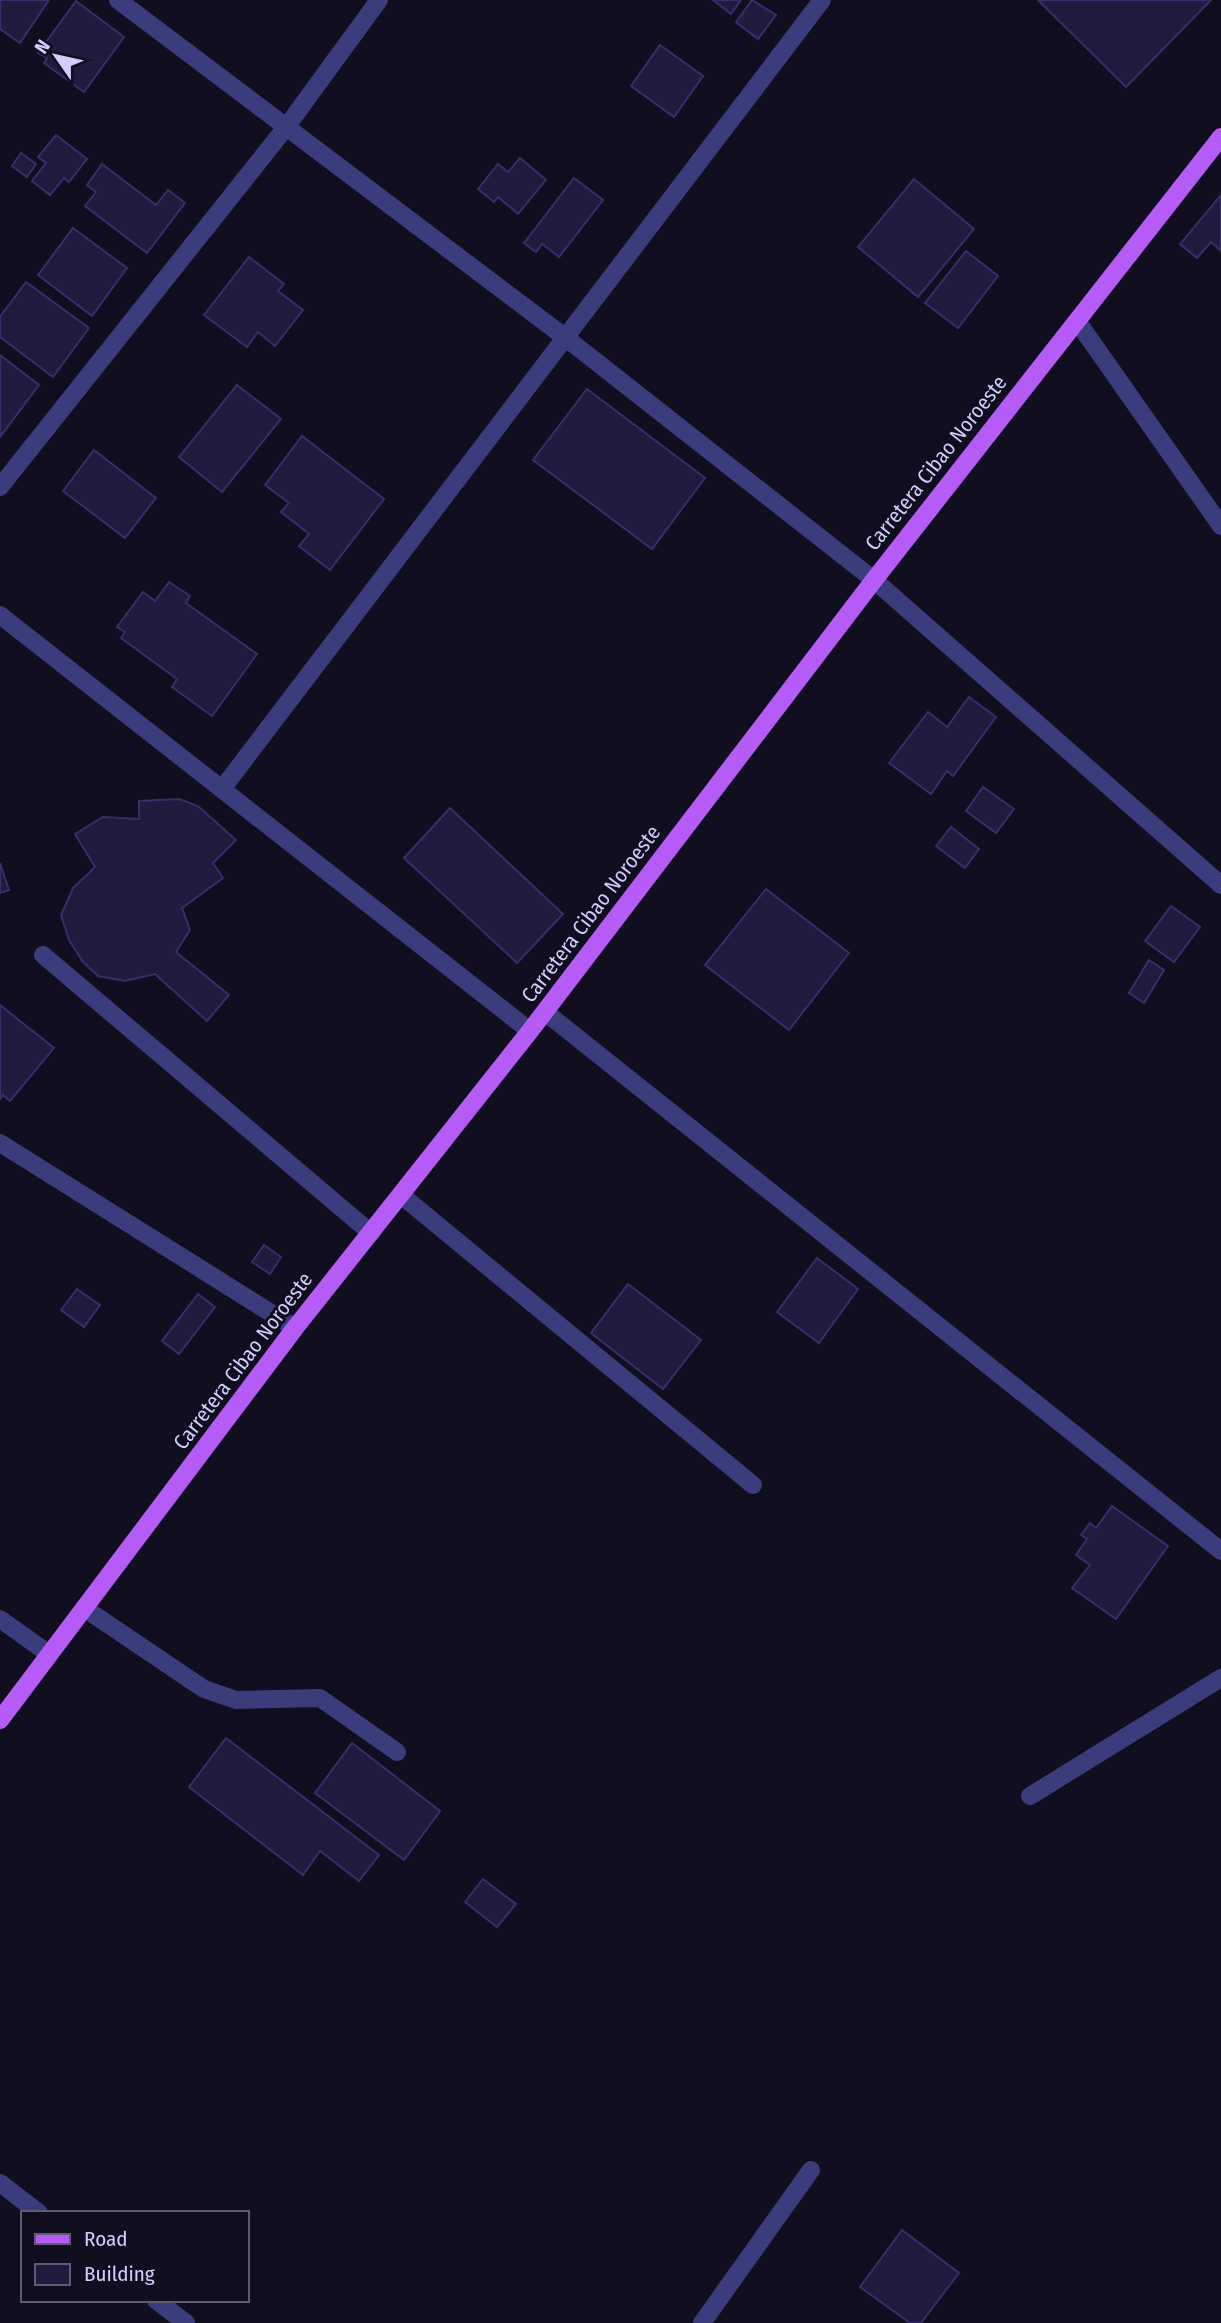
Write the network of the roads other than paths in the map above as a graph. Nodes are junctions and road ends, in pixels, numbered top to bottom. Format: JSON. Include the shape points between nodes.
{"nodes":[{"id":1,"x":118,"y":0,"type":"edge"},
{"id":2,"x":379,"y":0,"type":"edge"},
{"id":3,"x":822,"y":0,"type":"edge"},
{"id":4,"x":287,"y":126,"type":"junction"},
{"id":5,"x":1221,"y":138,"type":"edge"},
{"id":6,"x":1077,"y":321,"type":"junction"},
{"id":7,"x":566,"y":338,"type":"junction"},
{"id":8,"x":0,"y":487,"type":"edge"},
{"id":9,"x":1221,"y":526,"type":"edge"},
{"id":10,"x":874,"y":580,"type":"junction"},
{"id":11,"x":0,"y":615,"type":"edge"},
{"id":12,"x":222,"y":789,"type":"junction"},
{"id":13,"x":1221,"y":885,"type":"edge"},
{"id":14,"x":43,"y":955,"type":"dead end"},
{"id":15,"x":545,"y":1012,"type":"junction"},
{"id":16,"x":530,"y":1031,"type":"junction"},
{"id":17,"x":0,"y":1143,"type":"edge"},
{"id":18,"x":401,"y":1195,"type":"junction"},
{"id":19,"x":371,"y":1233,"type":"junction"},
{"id":20,"x":295,"y":1328,"type":"junction"},
{"id":21,"x":753,"y":1485,"type":"dead end"},
{"id":22,"x":1221,"y":1551,"type":"edge"},
{"id":23,"x":84,"y":1608,"type":"junction"},
{"id":24,"x":0,"y":1619,"type":"edge"},
{"id":25,"x":49,"y":1654,"type":"junction"},
{"id":26,"x":1221,"y":1678,"type":"edge"},
{"id":27,"x":0,"y":1720,"type":"edge"},
{"id":28,"x":397,"y":1752,"type":"dead end"},
{"id":29,"x":1030,"y":1796,"type":"dead end"},
{"id":30,"x":811,"y":2170,"type":"dead end"},
{"id":31,"x":0,"y":2183,"type":"edge"},
{"id":32,"x":37,"y":2211,"type":"edge"},
{"id":33,"x":159,"y":2302,"type":"edge"},
{"id":34,"x":186,"y":2323,"type":"edge"},
{"id":35,"x":702,"y":2323,"type":"edge"}],
"edges":[{"from":1,"to":4,"type":"street"},
{"from":2,"to":4,"type":"street"},
{"from":3,"to":7,"type":"street"},
{"from":4,"to":7,"type":"street"},
{"from":4,"to":8,"type":"street"},
{"from":5,"to":6,"type":"main road","name":"Carretera Cibao Noroeste"},
{"from":6,"to":9,"type":"street"},
{"from":6,"to":10,"type":"main road","name":"Carretera Cibao Noroeste"},
{"from":7,"to":10,"type":"street"},
{"from":7,"to":12,"type":"street"},
{"from":10,"to":13,"type":"street"},
{"from":10,"to":15,"type":"main road","name":"Carretera Cibao Noroeste"},
{"from":11,"to":12,"type":"street"},
{"from":12,"to":16,"type":"street"},
{"from":14,"to":19,"type":"street"},
{"from":15,"to":16,"type":"main road","name":"Carretera Cibao Noroeste"},
{"from":15,"to":22,"type":"street"},
{"from":16,"to":18,"type":"main road","name":"Carretera Cibao Noroeste"},
{"from":17,"to":20,"type":"street"},
{"from":18,"to":19,"type":"main road","name":"Carretera Cibao Noroeste"},
{"from":18,"to":21,"type":"street"},
{"from":19,"to":20,"type":"main road","name":"Carretera Cibao Noroeste"},
{"from":20,"to":23,"type":"main road","name":"Carretera Cibao Noroeste"},
{"from":23,"to":25,"type":"main road","name":"Carretera Cibao Noroeste"},
{"from":23,"to":28,"type":"street","via":[[204,1689],[236,1700],[320,1698]]},
{"from":24,"to":25,"type":"street"},
{"from":25,"to":27,"type":"main road","name":"Carretera Cibao Noroeste"},
{"from":26,"to":29,"type":"street"},
{"from":30,"to":35,"type":"street"},
{"from":31,"to":32,"type":"street"},
{"from":33,"to":34,"type":"street"}]}
